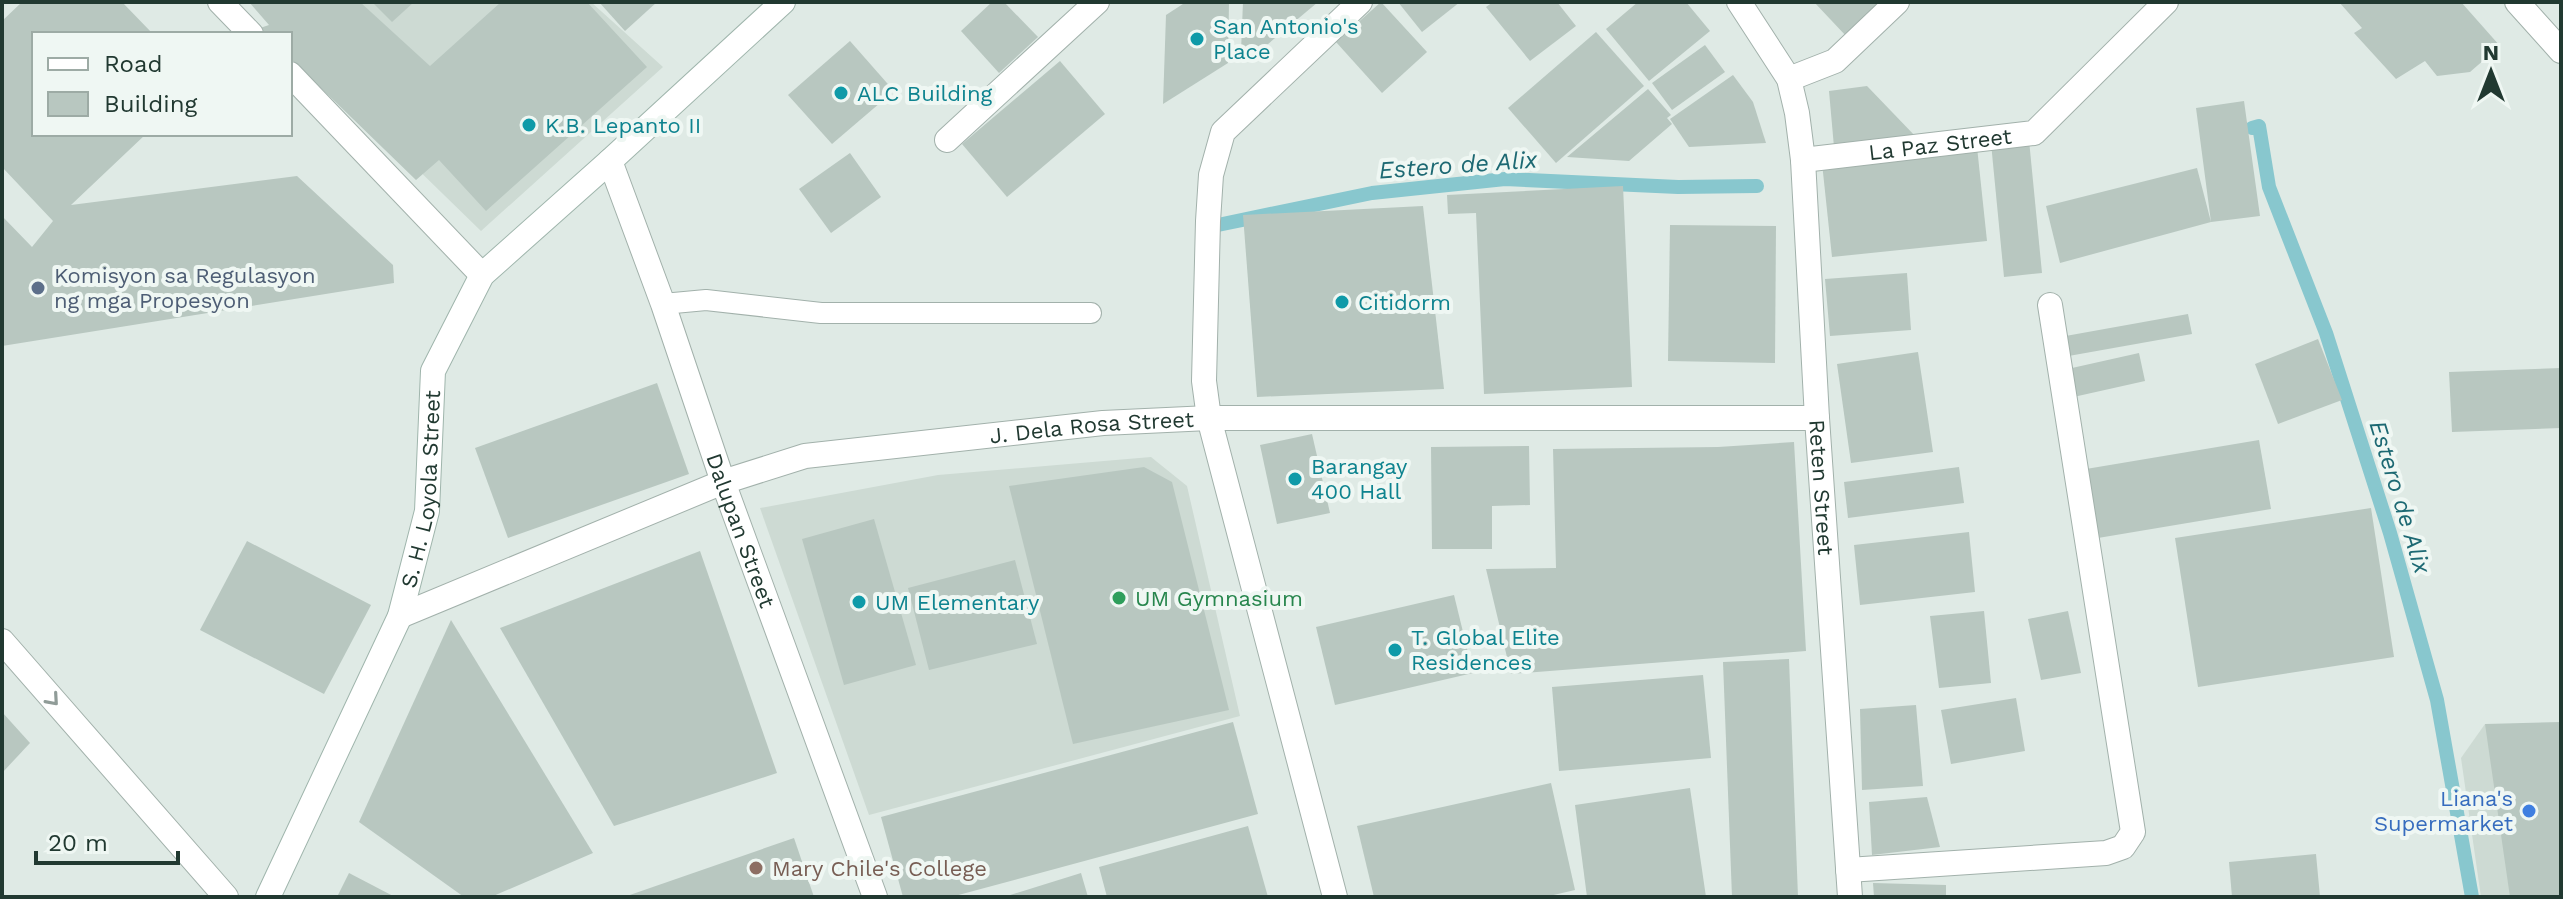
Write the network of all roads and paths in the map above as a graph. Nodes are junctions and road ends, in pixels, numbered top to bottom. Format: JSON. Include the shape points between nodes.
{"nodes":[{"id":1,"x":220,"y":2,"type":"edge"},
{"id":2,"x":783,"y":2,"type":"edge"},
{"id":3,"x":1097,"y":2,"type":"edge"},
{"id":4,"x":1360,"y":2,"type":"edge"},
{"id":5,"x":1739,"y":2,"type":"edge"},
{"id":6,"x":1897,"y":2,"type":"edge"},
{"id":7,"x":2166,"y":2,"type":"edge"},
{"id":8,"x":2517,"y":2,"type":"edge"},
{"id":9,"x":249,"y":32,"type":"edge"},
{"id":10,"x":2561,"y":51,"type":"edge"},
{"id":11,"x":292,"y":76,"type":"edge"},
{"id":12,"x":1789,"y":79,"type":"junction"},
{"id":13,"x":947,"y":140,"type":"dead end"},
{"id":14,"x":1803,"y":160,"type":"junction"},
{"id":15,"x":610,"y":161,"type":"junction"},
{"id":16,"x":482,"y":275,"type":"junction"},
{"id":17,"x":663,"y":304,"type":"junction"},
{"id":18,"x":2050,"y":305,"type":"dead end"},
{"id":19,"x":1091,"y":313,"type":"dead end"},
{"id":20,"x":1209,"y":418,"type":"junction"},
{"id":21,"x":1817,"y":418,"type":"junction"},
{"id":22,"x":723,"y":482,"type":"junction"},
{"id":23,"x":400,"y":616,"type":"junction"},
{"id":24,"x":2,"y":641,"type":"edge"},
{"id":25,"x":1848,"y":870,"type":"junction"},
{"id":26,"x":226,"y":897,"type":"edge"},
{"id":27,"x":268,"y":897,"type":"edge"},
{"id":28,"x":875,"y":897,"type":"edge"},
{"id":29,"x":1335,"y":897,"type":"edge"},
{"id":30,"x":1850,"y":897,"type":"edge"}],
"edges":[{"from":1,"to":9,"type":"street"},
{"from":2,"to":15,"type":"street","name":"S. H. Loyola Street"},
{"from":3,"to":13,"type":"street"},
{"from":4,"to":20,"type":"street","via":[[1223,132],[1211,175],[1208,221],[1204,381]]},
{"from":5,"to":12,"type":"street"},
{"from":6,"to":12,"type":"street","via":[[1835,61]]},
{"from":7,"to":14,"type":"street","name":"La Paz Street","via":[[2034,133]]},
{"from":8,"to":10,"type":"street"},
{"from":11,"to":16,"type":"street"},
{"from":12,"to":14,"type":"street","name":"Reten Street"},
{"from":14,"to":21,"type":"street","name":"Reten Street"},
{"from":15,"to":16,"type":"street","name":"S. H. Loyola Street"},
{"from":15,"to":17,"type":"street","name":"Dalupan Street"},
{"from":16,"to":23,"type":"street","name":"S. H. Loyola Street","via":[[433,371],[427,511]]},
{"from":17,"to":19,"type":"lane","via":[[706,300],[821,313]]},
{"from":17,"to":22,"type":"street","name":"Dalupan Street"},
{"from":18,"to":25,"type":"street","via":[[2133,832],[2123,847],[2106,853]]},
{"from":20,"to":21,"type":"street","name":"J. Dela Rosa Street"},
{"from":20,"to":22,"type":"street","name":"J. Dela Rosa Street","via":[[1103,423],[805,456]]},
{"from":20,"to":29,"type":"street"},
{"from":21,"to":25,"type":"street","name":"Reten Street"},
{"from":22,"to":23,"type":"street","name":"J. Dela Rosa Street"},
{"from":22,"to":28,"type":"street","name":"Dalupan Street"},
{"from":23,"to":27,"type":"street","name":"S. H. Loyola Street"},
{"from":24,"to":26,"type":"street","one_way":true},
{"from":25,"to":30,"type":"street","name":"Reten Street"}]}
